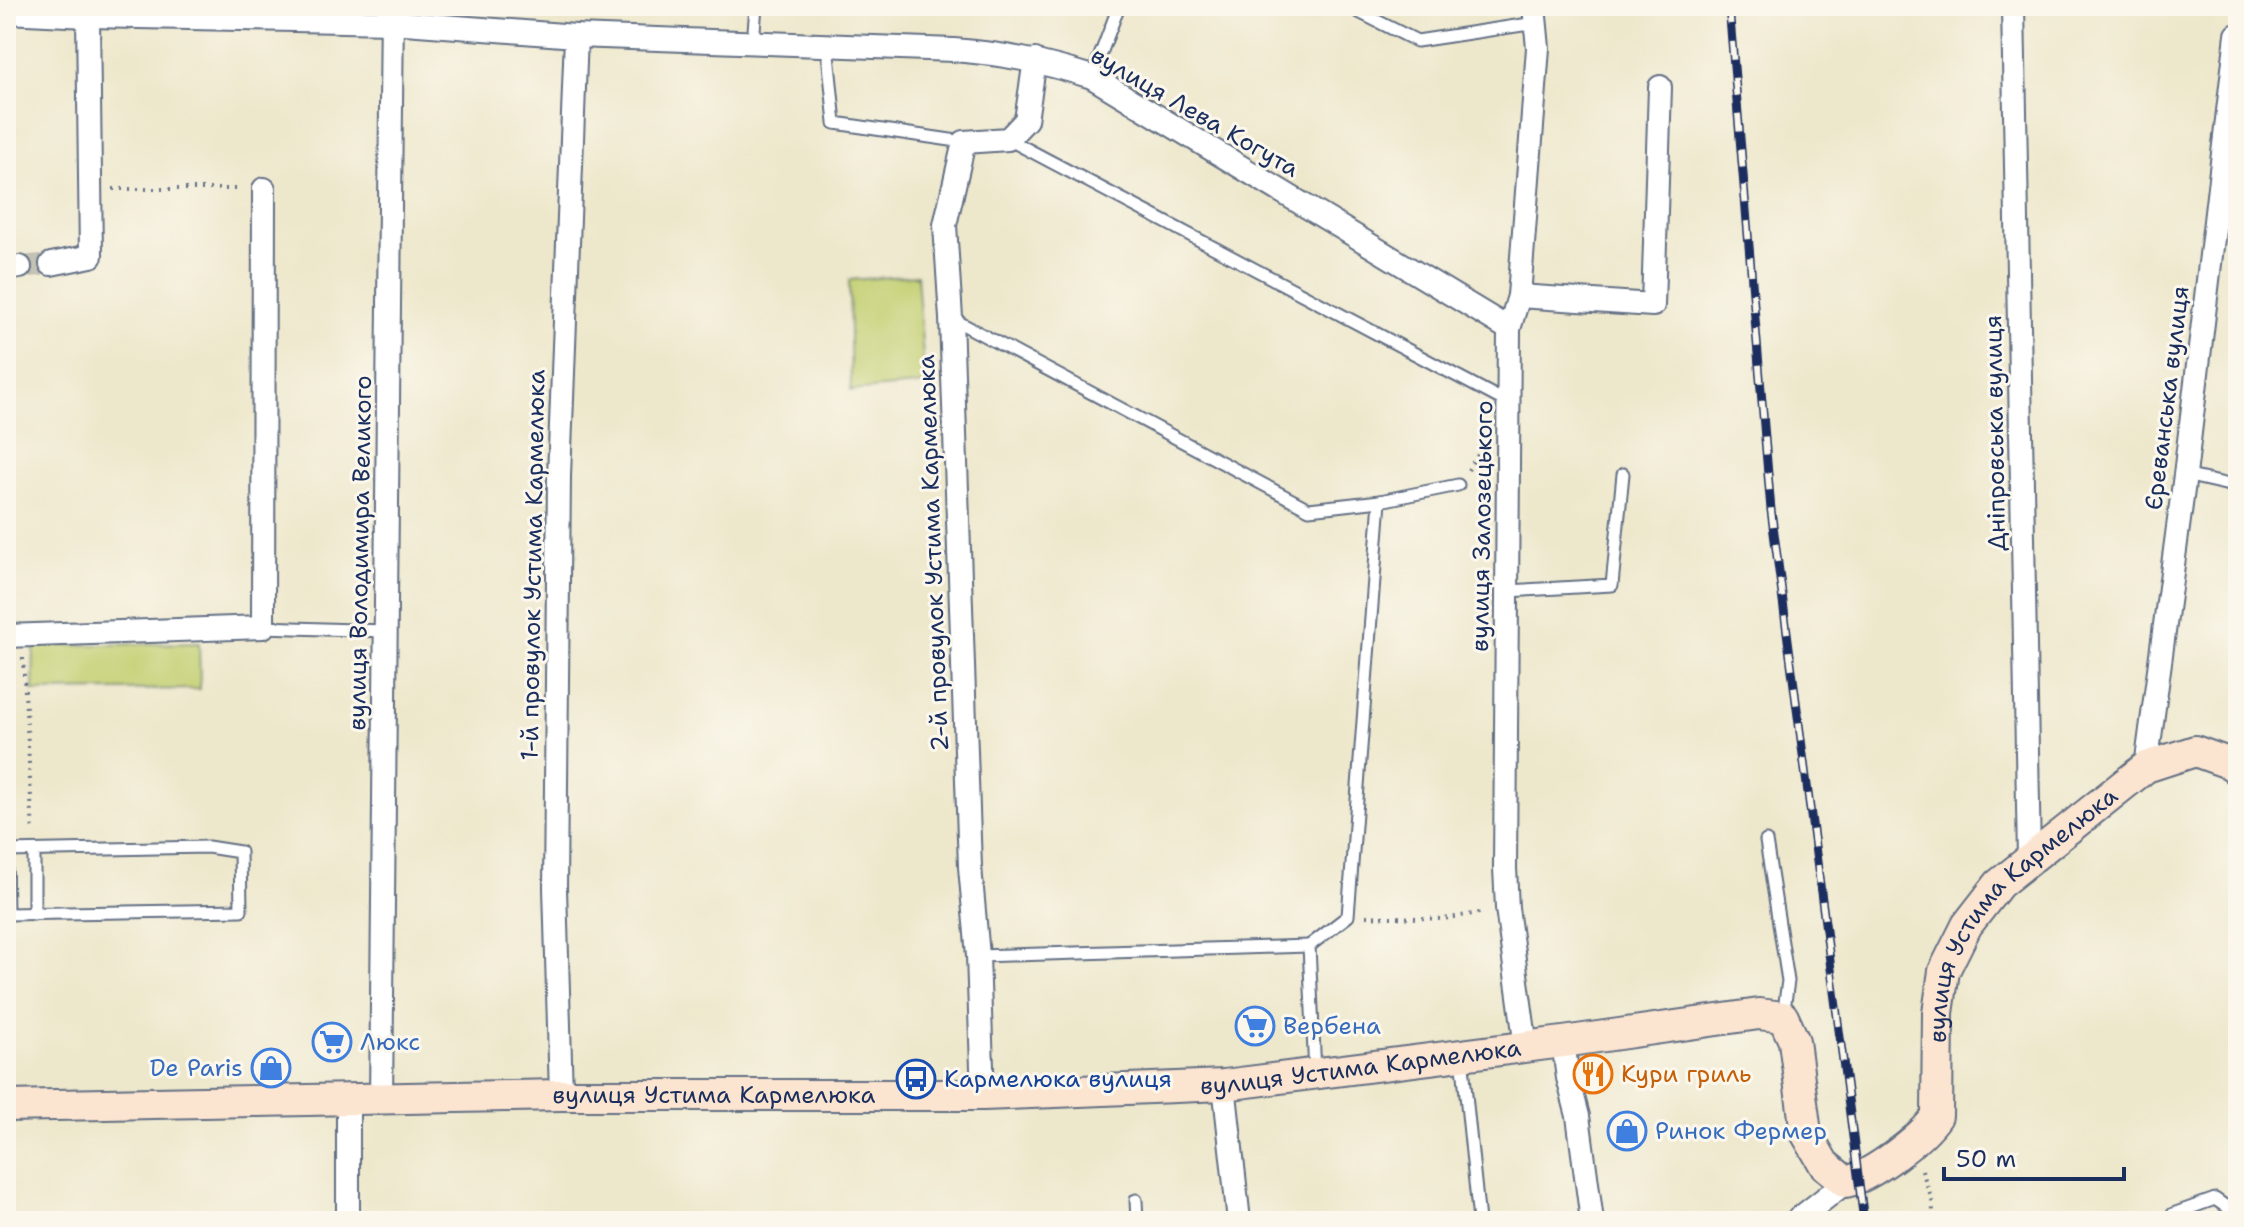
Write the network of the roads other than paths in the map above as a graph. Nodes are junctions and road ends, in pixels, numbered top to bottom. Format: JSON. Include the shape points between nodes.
{"nodes":[{"id":1,"x":756,"y":6,"type":"edge"},
{"id":2,"x":1119,"y":6,"type":"edge"},
{"id":3,"x":1347,"y":6,"type":"edge"},
{"id":4,"x":2013,"y":6,"type":"edge"},
{"id":5,"x":6,"y":12,"type":"edge"},
{"id":6,"x":392,"y":14,"type":"edge"},
{"id":7,"x":1535,"y":15,"type":"edge"},
{"id":8,"x":88,"y":16,"type":"junction"},
{"id":9,"x":2237,"y":35,"type":"edge"},
{"id":10,"x":576,"y":36,"type":"junction"},
{"id":11,"x":753,"y":43,"type":"junction"},
{"id":12,"x":827,"y":44,"type":"junction"},
{"id":13,"x":1035,"y":60,"type":"junction"},
{"id":14,"x":1092,"y":77,"type":"junction"},
{"id":15,"x":1660,"y":87,"type":"dead end"},
{"id":16,"x":2233,"y":109,"type":"edge"},
{"id":17,"x":1008,"y":139,"type":"junction"},
{"id":18,"x":964,"y":142,"type":"junction"},
{"id":19,"x":264,"y":189,"type":"road end"},
{"id":20,"x":51,"y":264,"type":"tunnel mouth"},
{"id":21,"x":1519,"y":296,"type":"junction"},
{"id":22,"x":951,"y":318,"type":"junction"},
{"id":23,"x":1509,"y":329,"type":"junction"},
{"id":24,"x":1511,"y":404,"type":"junction"},
{"id":25,"x":1623,"y":474,"type":"dead end"},
{"id":26,"x":2185,"y":475,"type":"junction"},
{"id":27,"x":1458,"y":485,"type":"road end"},
{"id":28,"x":2238,"y":487,"type":"edge"},
{"id":29,"x":1380,"y":501,"type":"junction"},
{"id":30,"x":1507,"y":591,"type":"junction"},
{"id":31,"x":263,"y":627,"type":"junction"},
{"id":32,"x":385,"y":631,"type":"junction"},
{"id":33,"x":14,"y":636,"type":"edge"},
{"id":34,"x":2146,"y":767,"type":"junction"},
{"id":35,"x":2238,"y":770,"type":"edge"},
{"id":36,"x":1766,"y":841,"type":"dead end"},
{"id":37,"x":6,"y":851,"type":"edge"},
{"id":38,"x":34,"y":851,"type":"junction"},
{"id":39,"x":2029,"y":858,"type":"junction"},
{"id":40,"x":6,"y":914,"type":"edge"},
{"id":41,"x":34,"y":914,"type":"junction"},
{"id":42,"x":1309,"y":946,"type":"junction"},
{"id":43,"x":978,"y":956,"type":"junction"},
{"id":44,"x":1783,"y":1017,"type":"junction"},
{"id":45,"x":1563,"y":1042,"type":"junction"},
{"id":46,"x":1526,"y":1047,"type":"junction"},
{"id":47,"x":1462,"y":1056,"type":"junction"},
{"id":48,"x":1315,"y":1073,"type":"junction"},
{"id":49,"x":1224,"y":1085,"type":"junction"},
{"id":50,"x":561,"y":1095,"type":"junction"},
{"id":51,"x":983,"y":1095,"type":"junction"},
{"id":52,"x":348,"y":1100,"type":"junction"},
{"id":53,"x":381,"y":1100,"type":"junction"},
{"id":54,"x":6,"y":1106,"type":"edge"},
{"id":55,"x":1846,"y":1182,"type":"junction"},
{"id":56,"x":1136,"y":1200,"type":"dead end"},
{"id":57,"x":2238,"y":1215,"type":"edge"},
{"id":58,"x":348,"y":1221,"type":"edge"},
{"id":59,"x":1137,"y":1221,"type":"edge"},
{"id":60,"x":1239,"y":1221,"type":"edge"},
{"id":61,"x":1479,"y":1221,"type":"edge"},
{"id":62,"x":1592,"y":1221,"type":"edge"},
{"id":63,"x":1796,"y":1221,"type":"edge"},
{"id":64,"x":2168,"y":1221,"type":"edge"}],
"edges":[{"from":1,"to":11,"type":"lane"},
{"from":2,"to":14,"type":"lane"},
{"from":3,"to":7,"type":"lane","via":[[1417,41]]},
{"from":4,"to":39,"type":"street","name":"Дніпровська вулиця"},
{"from":5,"to":8,"type":"street","name":"вулиця Лева Когута"},
{"from":6,"to":8,"type":"street","name":"вулиця Лева Когута"},
{"from":6,"to":10,"type":"street","name":"вулиця Лева Когута"},
{"from":6,"to":32,"type":"street","name":"вулиця Володимира Великого"},
{"from":7,"to":21,"type":"street","name":"вулиця Залозецького","via":[[1538,48]]},
{"from":8,"to":20,"type":"street","via":[[91,256]]},
{"from":9,"to":16,"type":"street","name":"Єреванська вулиця"},
{"from":10,"to":11,"type":"street","name":"вулиця Лева Когута"},
{"from":10,"to":50,"type":"street","name":"1-й провулок Устима Кармелюка","via":[[559,476],[555,888]]},
{"from":11,"to":12,"type":"street","name":"вулиця Лева Когута"},
{"from":12,"to":13,"type":"street","name":"вулиця Лева Когута"},
{"from":12,"to":18,"type":"lane","via":[[835,123]]},
{"from":13,"to":14,"type":"street","name":"вулиця Лева Когута"},
{"from":13,"to":17,"type":"street","via":[[1026,120]]},
{"from":14,"to":23,"type":"street","name":"вулиця Лева Когута"},
{"from":15,"to":21,"type":"street","via":[[1653,305]]},
{"from":16,"to":26,"type":"street","name":"Єреванська вулиця"},
{"from":17,"to":18,"type":"street"},
{"from":17,"to":24,"type":"lane"},
{"from":18,"to":22,"type":"street","name":"2-й провулок Устима Кармелюка","via":[[945,225]]},
{"from":19,"to":31,"type":"street"},
{"from":21,"to":23,"type":"street","name":"вулиця Залозецького"},
{"from":22,"to":29,"type":"lane","via":[[1309,509]]},
{"from":22,"to":43,"type":"street","name":"2-й провулок Устима Кармелюка","via":[[970,867]]},
{"from":23,"to":24,"type":"street","name":"вулиця Залозецького"},
{"from":24,"to":30,"type":"street","name":"вулиця Залозецького"},
{"from":25,"to":30,"type":"lane","via":[[1612,585]]},
{"from":26,"to":28,"type":"lane"},
{"from":26,"to":34,"type":"street","name":"Єреванська вулиця"},
{"from":27,"to":29,"type":"lane"},
{"from":29,"to":42,"type":"lane","via":[[1348,916]]},
{"from":30,"to":46,"type":"street","name":"вулиця Залозецького","via":[[1505,868]]},
{"from":31,"to":32,"type":"lane"},
{"from":31,"to":33,"type":"street"},
{"from":32,"to":53,"type":"street","name":"вулиця Володимира Великого"},
{"from":34,"to":35,"type":"street","name":"вулиця Устима Кармелюка","via":[[2195,751]]},
{"from":34,"to":39,"type":"street","name":"вулиця Устима Кармелюка"},
{"from":36,"to":44,"type":"lane","via":[[1788,981]]},
{"from":37,"to":38,"type":"lane"},
{"from":37,"to":40,"type":"lane"},
{"from":38,"to":41,"type":"lane"},
{"from":38,"to":41,"type":"lane","via":[[208,847],[240,852],[241,910]]},
{"from":39,"to":55,"type":"street","name":"вулиця Устима Кармелюка","via":[[1999,884],[1967,925],[1944,971],[1937,1116],[1912,1141],[1859,1179]]},
{"from":40,"to":41,"type":"lane"},
{"from":42,"to":43,"type":"lane"},
{"from":42,"to":48,"type":"lane"},
{"from":43,"to":51,"type":"street","name":"2-й провулок Устима Кармелюка"},
{"from":44,"to":45,"type":"street","name":"вулиця Устима Кармелюка","via":[[1759,1014]]},
{"from":44,"to":55,"type":"street","via":[[1794,1041],[1806,1133],[1824,1164]]},
{"from":45,"to":46,"type":"street","name":"вулиця Устима Кармелюка"},
{"from":45,"to":62,"type":"street"},
{"from":46,"to":47,"type":"street","name":"вулиця Устима Кармелюка"},
{"from":47,"to":48,"type":"street","name":"вулиця Устима Кармелюка"},
{"from":47,"to":61,"type":"lane"},
{"from":48,"to":49,"type":"street","name":"вулиця Устима Кармелюка"},
{"from":49,"to":51,"type":"street","name":"вулиця Устима Кармелюка"},
{"from":49,"to":60,"type":"street"},
{"from":50,"to":51,"type":"street","name":"вулиця Устима Кармелюка"},
{"from":50,"to":53,"type":"street","name":"вулиця Устима Кармелюка"},
{"from":52,"to":53,"type":"street","name":"вулиця Устима Кармелюка"},
{"from":52,"to":54,"type":"street","name":"вулиця Устима Кармелюка"},
{"from":52,"to":58,"type":"street"},
{"from":55,"to":63,"type":"street"},
{"from":56,"to":59,"type":"lane"},
{"from":57,"to":64,"type":"lane","via":[[2215,1199],[2173,1214]]}]}
